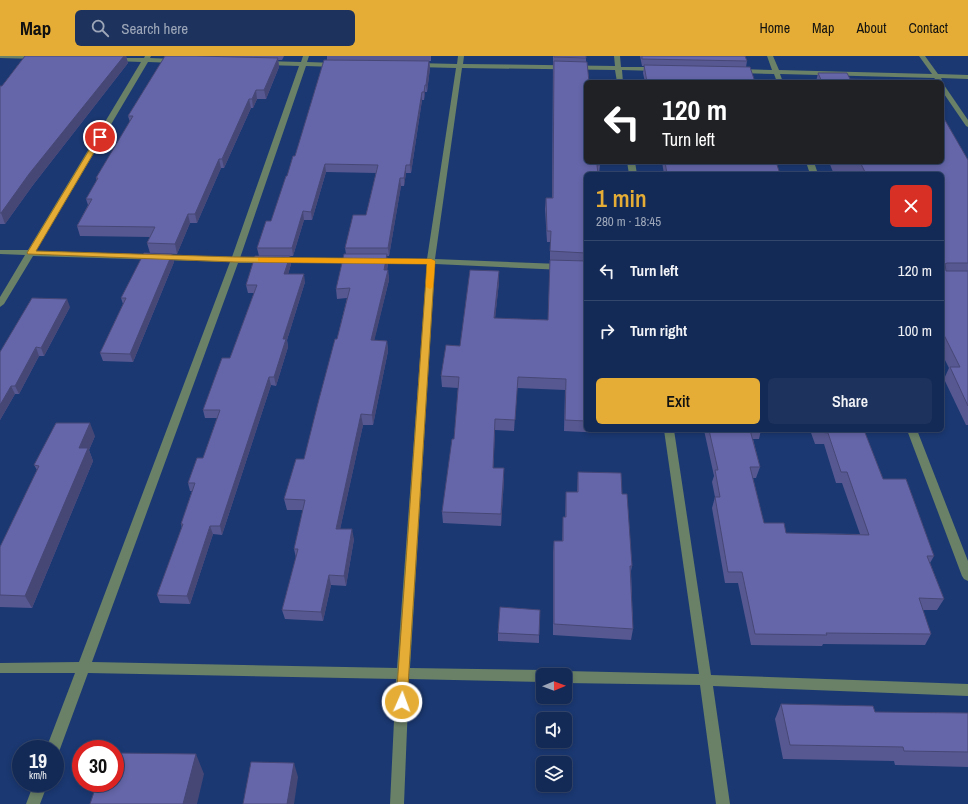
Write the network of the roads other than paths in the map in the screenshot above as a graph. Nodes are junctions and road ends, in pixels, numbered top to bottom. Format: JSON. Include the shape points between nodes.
{"nodes":[{"id":1,"x":0,"y":56,"type":"edge"},
{"id":2,"x":617,"y":56,"type":"edge"},
{"id":3,"x":770,"y":56,"type":"edge"},
{"id":4,"x":922,"y":56,"type":"edge"},
{"id":5,"x":46,"y":57,"type":"edge"},
{"id":6,"x":147,"y":58,"type":"edge"},
{"id":7,"x":107,"y":59,"type":"edge"},
{"id":8,"x":304,"y":60,"type":"edge"},
{"id":9,"x":461,"y":60,"type":"edge"},
{"id":10,"x":185,"y":61,"type":"edge"},
{"id":11,"x":256,"y":63,"type":"edge"},
{"id":12,"x":342,"y":65,"type":"edge"},
{"id":13,"x":405,"y":65,"type":"edge"},
{"id":14,"x":618,"y":68,"type":"junction"},
{"id":15,"x":666,"y":69,"type":"edge"},
{"id":16,"x":728,"y":71,"type":"edge"},
{"id":17,"x":776,"y":72,"type":"junction"},
{"id":18,"x":968,"y":77,"type":"edge"},
{"id":19,"x":938,"y":79,"type":"edge"},
{"id":20,"x":620,"y":80,"type":"edge"},
{"id":21,"x":779,"y":80,"type":"edge"},
{"id":22,"x":944,"y":89,"type":"edge"},
{"id":23,"x":968,"y":125,"type":"edge"},
{"id":24,"x":0,"y":252,"type":"edge"},
{"id":25,"x":31,"y":253,"type":"junction"},
{"id":26,"x":235,"y":260,"type":"junction"},
{"id":27,"x":431,"y":261,"type":"junction"},
{"id":28,"x":584,"y":268,"type":"edge"},
{"id":29,"x":0,"y":304,"type":"edge"},
{"id":30,"x":669,"y":432,"type":"edge"},
{"id":31,"x":913,"y":432,"type":"edge"},
{"id":32,"x":968,"y":576,"type":"edge"},
{"id":33,"x":83,"y":667,"type":"junction"},
{"id":34,"x":0,"y":668,"type":"edge"},
{"id":35,"x":403,"y":673,"type":"junction"},
{"id":36,"x":536,"y":676,"type":"edge"},
{"id":37,"x":572,"y":677,"type":"edge"},
{"id":38,"x":706,"y":680,"type":"junction"},
{"id":39,"x":968,"y":690,"type":"edge"},
{"id":40,"x":56,"y":740,"type":"edge"},
{"id":41,"x":37,"y":792,"type":"edge"},
{"id":42,"x":33,"y":804,"type":"edge"},
{"id":43,"x":397,"y":804,"type":"edge"},
{"id":44,"x":723,"y":804,"type":"edge"}],
"edges":[{"from":1,"to":5,"type":"street"},
{"from":2,"to":14,"type":"street"},
{"from":3,"to":17,"type":"street"},
{"from":4,"to":19,"type":"street"},
{"from":6,"to":7,"type":"street"},
{"from":6,"to":10,"type":"street"},
{"from":6,"to":25,"type":"street"},
{"from":8,"to":11,"type":"street"},
{"from":8,"to":12,"type":"street"},
{"from":8,"to":26,"type":"street"},
{"from":9,"to":13,"type":"street"},
{"from":9,"to":14,"type":"street"},
{"from":9,"to":27,"type":"street"},
{"from":14,"to":15,"type":"street"},
{"from":14,"to":20,"type":"street"},
{"from":16,"to":17,"type":"street"},
{"from":17,"to":19,"type":"street"},
{"from":17,"to":21,"type":"street"},
{"from":18,"to":19,"type":"street"},
{"from":22,"to":23,"type":"street"},
{"from":24,"to":25,"type":"street"},
{"from":25,"to":26,"type":"street"},
{"from":25,"to":29,"type":"street"},
{"from":26,"to":27,"type":"street"},
{"from":26,"to":33,"type":"street"},
{"from":27,"to":28,"type":"street"},
{"from":27,"to":35,"type":"street"},
{"from":30,"to":38,"type":"street"},
{"from":31,"to":32,"type":"street"},
{"from":33,"to":34,"type":"street"},
{"from":33,"to":35,"type":"street"},
{"from":33,"to":40,"type":"street"},
{"from":35,"to":36,"type":"street"},
{"from":35,"to":43,"type":"street"},
{"from":37,"to":38,"type":"street"},
{"from":38,"to":39,"type":"street"},
{"from":38,"to":44,"type":"street"},
{"from":41,"to":42,"type":"street"}]}
